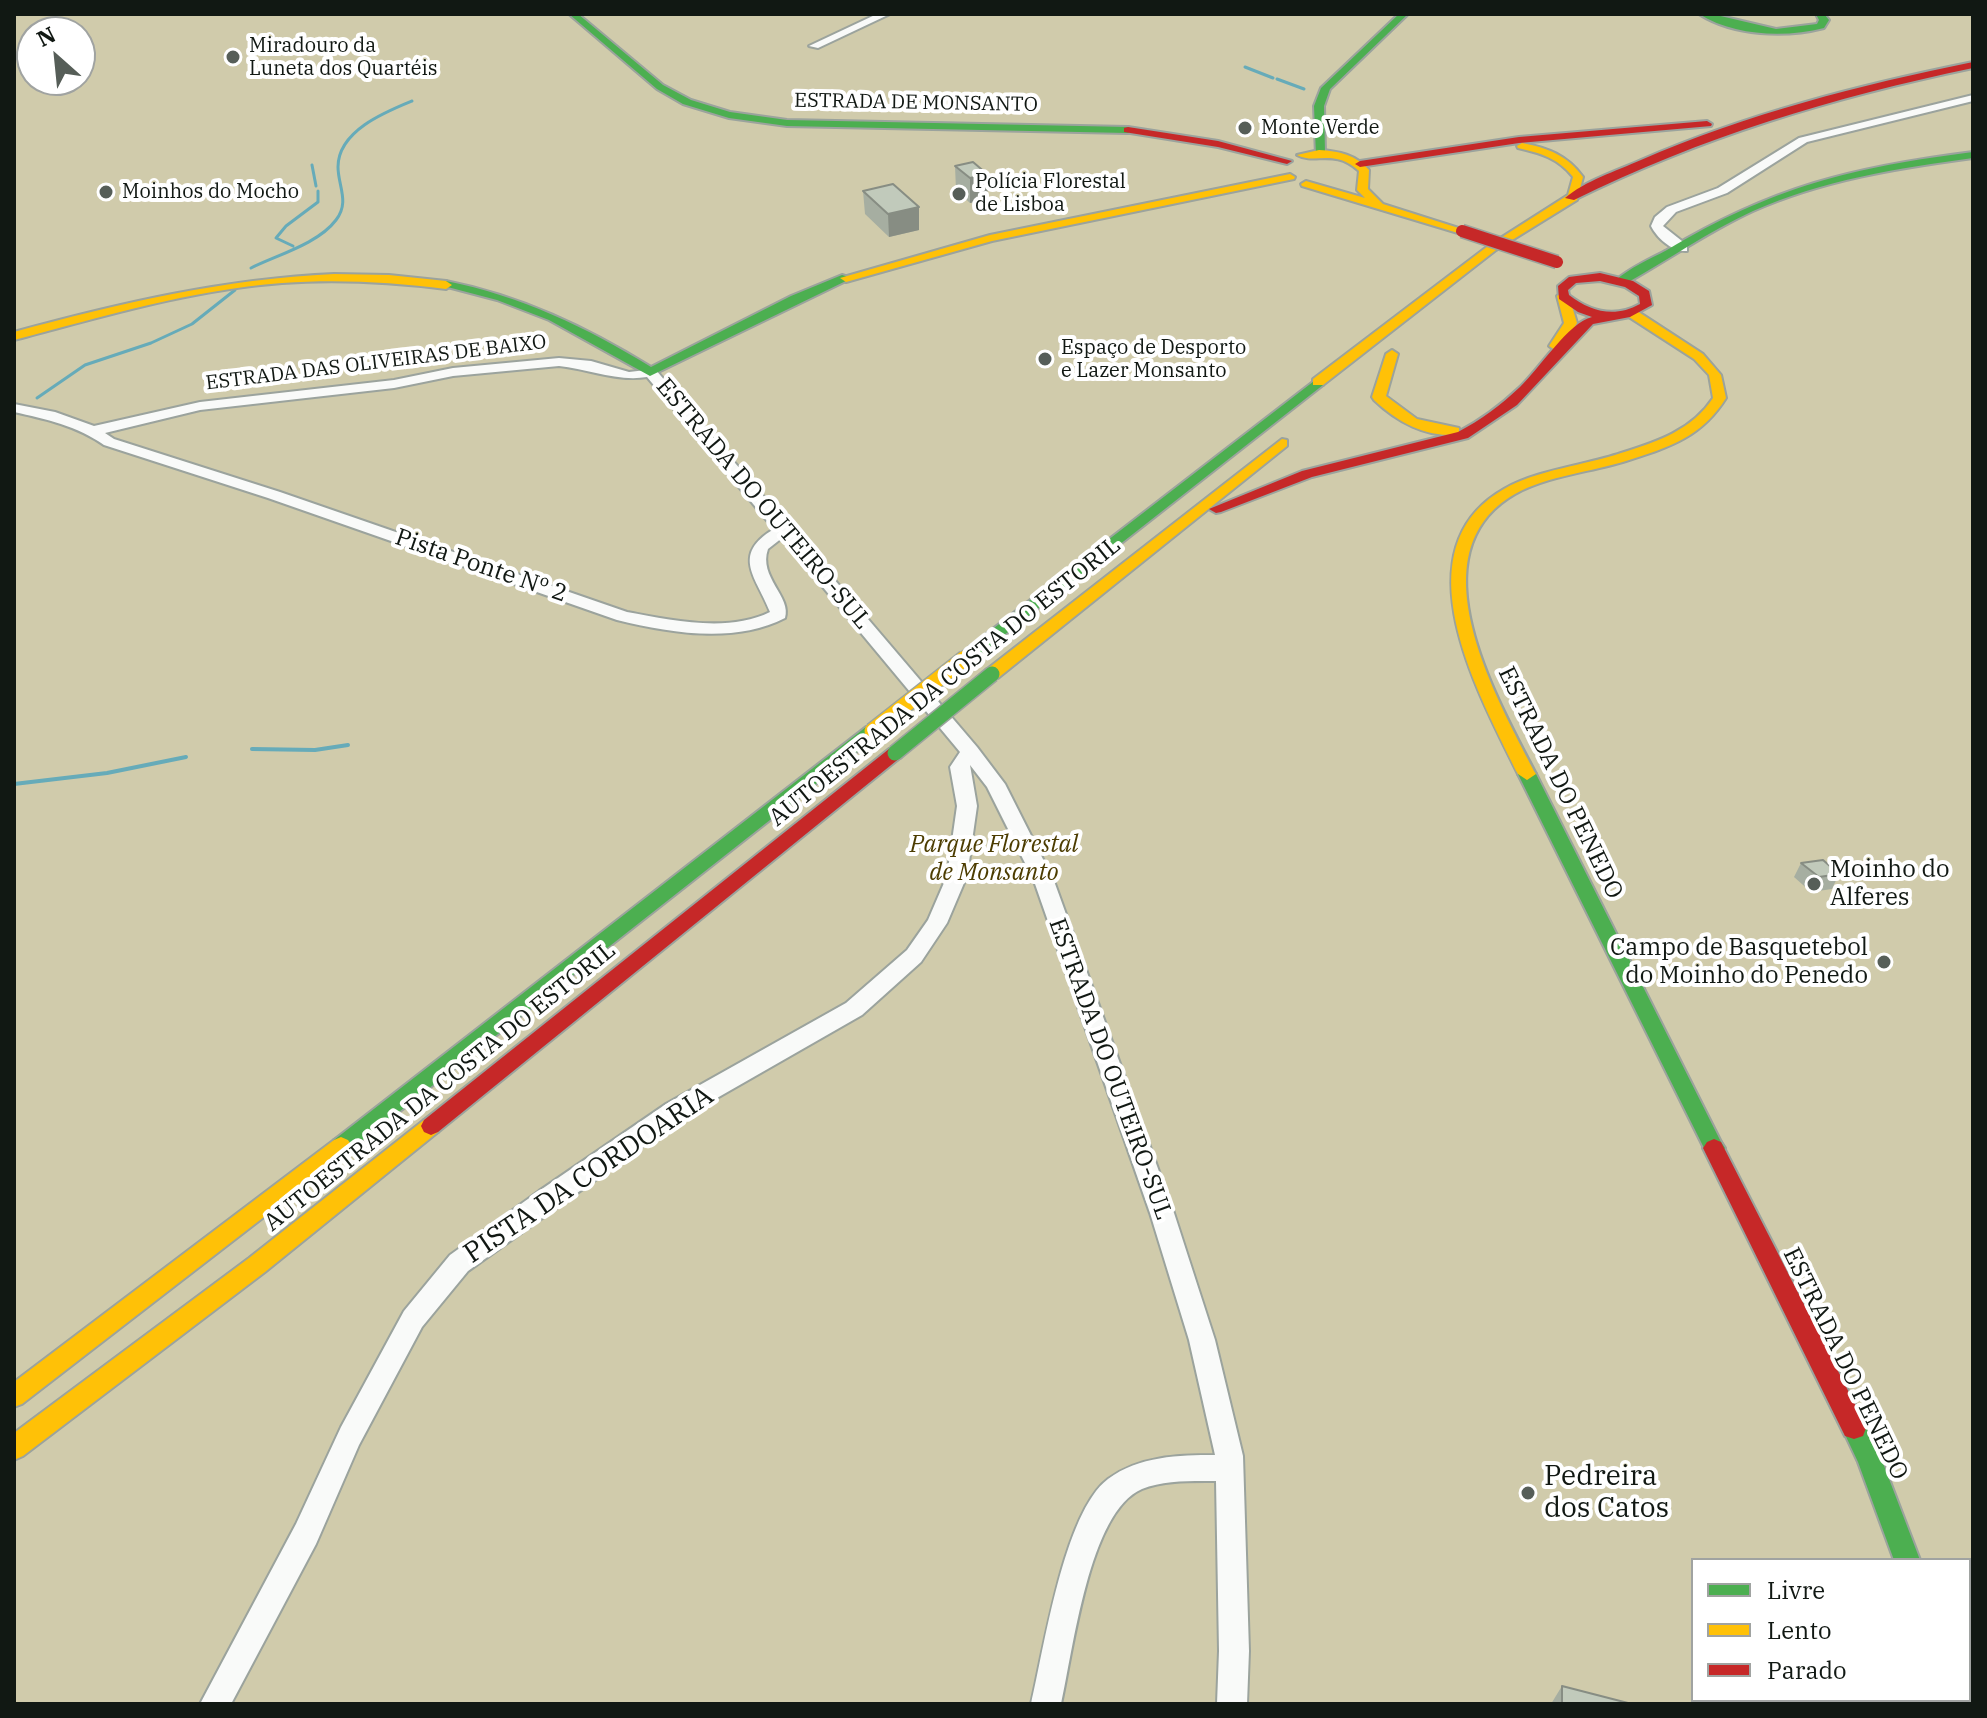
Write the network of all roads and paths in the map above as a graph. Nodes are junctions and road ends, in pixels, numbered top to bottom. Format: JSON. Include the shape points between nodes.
{"nodes":[{"id":1,"x":573,"y":14,"type":"edge"},
{"id":2,"x":885,"y":14,"type":"edge"},
{"id":3,"x":1404,"y":14,"type":"edge"},
{"id":4,"x":1703,"y":14,"type":"edge"},
{"id":5,"x":1820,"y":14,"type":"edge"},
{"id":6,"x":814,"y":46,"type":"dead end"},
{"id":7,"x":1973,"y":65,"type":"edge"},
{"id":8,"x":1973,"y":76,"type":"edge"},
{"id":9,"x":1973,"y":98,"type":"edge"},
{"id":10,"x":1791,"y":108,"type":"junction"},
{"id":11,"x":1481,"y":146,"type":"junction"},
{"id":12,"x":1320,"y":153,"type":"junction"},
{"id":13,"x":1973,"y":155,"type":"edge"},
{"id":14,"x":1361,"y":170,"type":"junction"},
{"id":15,"x":1294,"y":174,"type":"junction"},
{"id":16,"x":1573,"y":198,"type":"junction"},
{"id":17,"x":1378,"y":204,"type":"junction"},
{"id":18,"x":1595,"y":206,"type":"dead end"},
{"id":19,"x":1543,"y":238,"type":"dead end"},
{"id":20,"x":1682,"y":248,"type":"junction"},
{"id":21,"x":1511,"y":261,"type":"dead end"},
{"id":22,"x":1586,"y":277,"type":"junction"},
{"id":23,"x":1621,"y":281,"type":"junction"},
{"id":24,"x":1563,"y":296,"type":"junction"},
{"id":25,"x":1633,"y":314,"type":"junction"},
{"id":26,"x":1609,"y":316,"type":"junction"},
{"id":27,"x":14,"y":336,"type":"edge"},
{"id":28,"x":650,"y":372,"type":"junction"},
{"id":29,"x":1368,"y":374,"type":"dead end"},
{"id":30,"x":14,"y":408,"type":"edge"},
{"id":31,"x":93,"y":431,"type":"junction"},
{"id":32,"x":1294,"y":433,"type":"dead end"},
{"id":33,"x":1184,"y":521,"type":"junction"},
{"id":34,"x":783,"y":531,"type":"junction"},
{"id":35,"x":970,"y":751,"type":"junction"},
{"id":36,"x":14,"y":1396,"type":"edge"},
{"id":37,"x":14,"y":1448,"type":"edge"},
{"id":38,"x":1229,"y":1468,"type":"junction"},
{"id":39,"x":1906,"y":1558,"type":"edge"},
{"id":40,"x":215,"y":1704,"type":"edge"},
{"id":41,"x":1046,"y":1704,"type":"edge"},
{"id":42,"x":1232,"y":1704,"type":"edge"}],
"edges":[{"from":1,"to":15,"type":"main road","name":"ESTRADA DE MONSANTO","via":[[663,89],[725,114],[787,123],[1133,130],[1218,144]]},
{"from":2,"to":6,"type":"street"},
{"from":3,"to":12,"type":"main road","via":[[1326,88],[1319,106]]},
{"from":4,"to":5,"type":"main road","via":[[1789,33],[1821,26]]},
{"from":7,"to":10,"type":"main road","name":"AUTOESTRADA DA COSTA DO ESTORIL"},
{"from":8,"to":18,"type":"main road","via":[[1765,130]]},
{"from":9,"to":20,"type":"street","via":[[1785,148],[1736,184],[1664,214],[1657,226]]},
{"from":10,"to":11,"type":"main road","via":[[1679,128]]},
{"from":10,"to":16,"type":"main road","name":"AUTOESTRADA DA COSTA DO ESTORIL","via":[[1639,165]]},
{"from":11,"to":14,"type":"main road"},
{"from":11,"to":16,"type":"main road","via":[[1526,147],[1563,158],[1578,177]]},
{"from":12,"to":14,"type":"main road","via":[[1343,156]]},
{"from":12,"to":15,"type":"main road","via":[[1300,155]]},
{"from":13,"to":20,"type":"main road","via":[[1895,165],[1792,192],[1745,211]]},
{"from":14,"to":15,"type":"main road","via":[[1353,183],[1336,186]]},
{"from":14,"to":17,"type":"main road","via":[[1362,190]]},
{"from":15,"to":17,"type":"main road","name":"ESTRADA DE MONSANTO"},
{"from":15,"to":28,"type":"main road","name":"ESTRADA DAS OLIVEIRAS DE BAIXO","via":[[990,238],[842,279]]},
{"from":16,"to":36,"type":"main road","name":"AUTOESTRADA DA COSTA DO ESTORIL","bridge":true,"via":[[1520,228],[1446,282],[377,1119]]},
{"from":17,"to":22,"type":"main road","name":"ESTRADA DE MONSANTO","bridge":true,"via":[[1557,262]]},
{"from":19,"to":21,"type":"main road"},
{"from":20,"to":23,"type":"main road"},
{"from":22,"to":23,"type":"main road"},
{"from":22,"to":24,"type":"main road","via":[[1564,286]]},
{"from":23,"to":25,"type":"main road","via":[[1647,298]]},
{"from":24,"to":26,"type":"main road","via":[[1577,308]]},
{"from":24,"to":29,"type":"main road","via":[[1573,318],[1570,329],[1500,409],[1481,423],[1437,431],[1392,413],[1379,397],[1398,350]]},
{"from":25,"to":26,"type":"main road"},
{"from":25,"to":39,"type":"main road","name":"ESTRADA DO PENEDO","via":[[1707,363],[1719,382],[1720,411],[1673,440],[1523,486],[1491,503],[1472,521],[1464,543],[1459,589],[1466,634],[1489,697],[1869,1458]]},
{"from":26,"to":33,"type":"main road","via":[[1579,329],[1505,412],[1486,426],[1307,474]]},
{"from":27,"to":28,"type":"main road","via":[[227,284],[315,278],[417,281],[494,295],[536,309],[584,330]]},
{"from":28,"to":31,"type":"street","name":"ESTRADA DAS OLIVEIRAS DE BAIXO","via":[[629,376],[559,362],[453,372],[394,384],[200,406]]},
{"from":28,"to":34,"type":"street","name":"ESTRADA DO OUTEIRO-SUL"},
{"from":30,"to":31,"type":"street"},
{"from":31,"to":34,"type":"street","name":"Pista Ponte Nº 2","via":[[109,442],[653,622],[719,627],[774,618],[778,609],[756,568],[757,555],[769,537]]},
{"from":32,"to":33,"type":"main road","name":"AUTOESTRADA DA COSTA DO ESTORIL"},
{"from":33,"to":37,"type":"main road","name":"AUTOESTRADA DA COSTA DO ESTORIL","bridge":true,"via":[[257,1265]]},
{"from":34,"to":35,"type":"street","name":"ESTRADA DO OUTEIRO-SUL"},
{"from":35,"to":38,"type":"street","name":"ESTRADA DO OUTEIRO-SUL","via":[[1011,812],[1044,881],[1162,1213],[1202,1340]]},
{"from":35,"to":40,"type":"street","name":"PISTA DA CORDOARIA","via":[[959,767],[967,806],[957,876],[937,923],[914,956],[854,1009],[674,1111],[547,1198],[459,1263],[413,1319]]},
{"from":38,"to":41,"type":"street","via":[[1137,1478],[1106,1498],[1077,1570]]},
{"from":38,"to":42,"type":"street","name":"ESTRADA DO OUTEIRO-SUL"}]}
